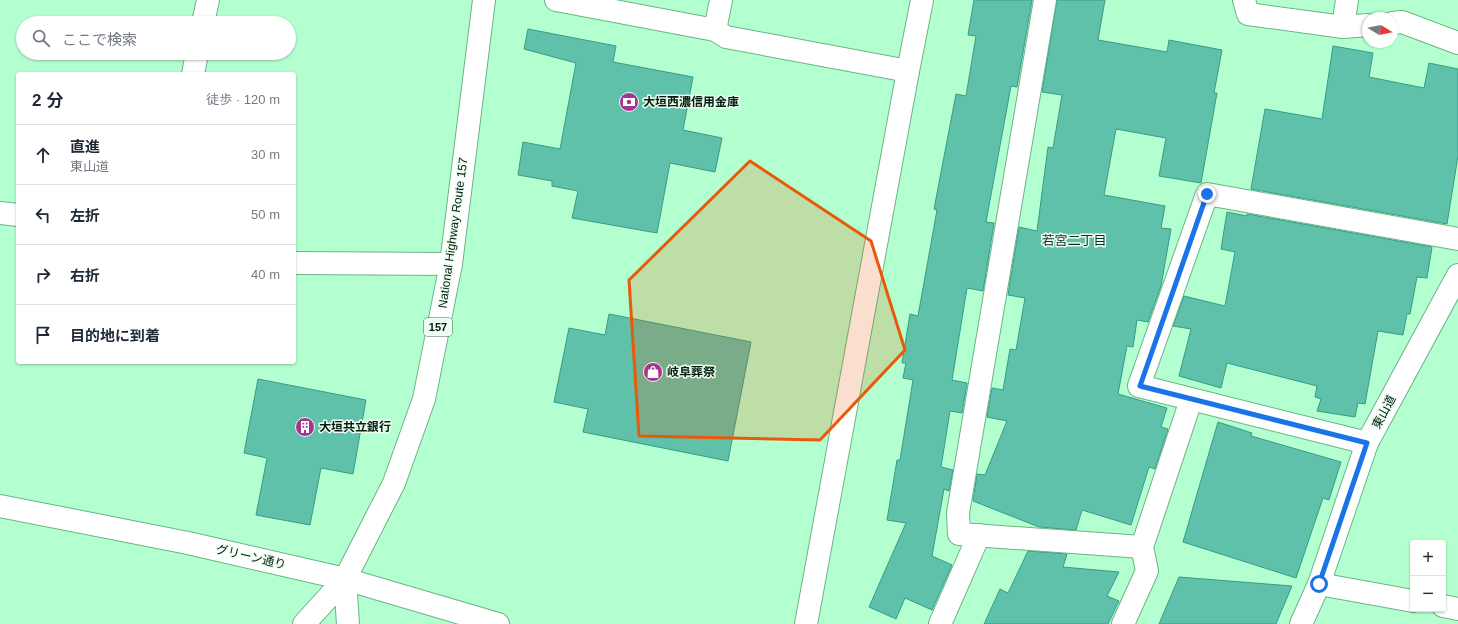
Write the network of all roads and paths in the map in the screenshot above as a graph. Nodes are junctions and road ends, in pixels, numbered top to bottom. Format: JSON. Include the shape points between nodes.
{"nodes":[{"id":1,"x":208,"y":0,"type":"edge"},
{"id":2,"x":484,"y":0,"type":"edge"},
{"id":3,"x":556,"y":0,"type":"edge"},
{"id":4,"x":721,"y":0,"type":"edge"},
{"id":5,"x":922,"y":0,"type":"edge"},
{"id":6,"x":1045,"y":0,"type":"edge"},
{"id":7,"x":1244,"y":0,"type":"edge"},
{"id":8,"x":1347,"y":0,"type":"edge"},
{"id":9,"x":205,"y":16,"type":"edge"},
{"id":10,"x":1398,"y":22,"type":"edge"},
{"id":11,"x":1362,"y":25,"type":"edge"},
{"id":12,"x":1343,"y":27,"type":"junction"},
{"id":13,"x":715,"y":30,"type":"junction"},
{"id":14,"x":1458,"y":43,"type":"edge"},
{"id":15,"x":196,"y":60,"type":"edge"},
{"id":16,"x":908,"y":71,"type":"junction"},
{"id":17,"x":193,"y":72,"type":"edge"},
{"id":18,"x":0,"y":213,"type":"edge"},
{"id":19,"x":16,"y":215,"type":"edge"},
{"id":20,"x":1458,"y":239,"type":"edge"},
{"id":21,"x":296,"y":263,"type":"edge"},
{"id":22,"x":451,"y":264,"type":"junction"},
{"id":23,"x":1458,"y":275,"type":"edge"},
{"id":24,"x":1191,"y":400,"type":"junction"},
{"id":25,"x":1367,"y":443,"type":"junction"},
{"id":26,"x":0,"y":506,"type":"edge"},
{"id":27,"x":979,"y":535,"type":"junction"},
{"id":28,"x":1142,"y":547,"type":"junction"},
{"id":29,"x":345,"y":579,"type":"junction"},
{"id":30,"x":1319,"y":584,"type":"junction"},
{"id":31,"x":1410,"y":600,"type":"edge"},
{"id":32,"x":1446,"y":607,"type":"edge"},
{"id":33,"x":1458,"y":609,"type":"edge"},
{"id":34,"x":304,"y":624,"type":"edge"},
{"id":35,"x":348,"y":624,"type":"edge"},
{"id":36,"x":498,"y":624,"type":"edge"},
{"id":37,"x":806,"y":624,"type":"edge"},
{"id":38,"x":940,"y":624,"type":"edge"},
{"id":39,"x":1123,"y":624,"type":"edge"},
{"id":40,"x":1301,"y":624,"type":"edge"}],
"edges":[{"from":1,"to":9,"type":"main road"},
{"from":2,"to":22,"type":"main road","name":"National Highway Route 157","number":"157"},
{"from":3,"to":13,"type":"main road"},
{"from":4,"to":13,"type":"main road"},
{"from":5,"to":16,"type":"main road"},
{"from":6,"to":27,"type":"main road","via":[[958,513],[959,534]]},
{"from":7,"to":12,"type":"main road","via":[[1248,14]]},
{"from":8,"to":12,"type":"main road"},
{"from":10,"to":14,"type":"main road"},
{"from":11,"to":12,"type":"main road"},
{"from":13,"to":16,"type":"main road","via":[[726,37]]},
{"from":15,"to":17,"type":"main road"},
{"from":16,"to":37,"type":"main road"},
{"from":18,"to":19,"type":"main road"},
{"from":20,"to":24,"type":"main road","via":[[1207,194],[1140,386]]},
{"from":21,"to":22,"type":"main road"},
{"from":22,"to":29,"type":"main road","name":"National Highway Route 157","number":"157","via":[[424,398],[394,484]]},
{"from":23,"to":25,"type":"main road","name":"東山道"},
{"from":24,"to":25,"type":"main road"},
{"from":24,"to":28,"type":"main road"},
{"from":25,"to":30,"type":"main road","name":"東山道"},
{"from":26,"to":29,"type":"main road","name":"グリーン通り","via":[[188,543]]},
{"from":27,"to":28,"type":"main road"},
{"from":27,"to":38,"type":"main road"},
{"from":28,"to":39,"type":"main road","via":[[1147,571]]},
{"from":29,"to":34,"type":"main road","name":"National Highway Route 157","number":"157"},
{"from":29,"to":35,"type":"main road"},
{"from":29,"to":36,"type":"main road","name":"グリーン通り"},
{"from":30,"to":31,"type":"main road"},
{"from":30,"to":40,"type":"main road","name":"東山道"},
{"from":32,"to":33,"type":"main road"}]}
